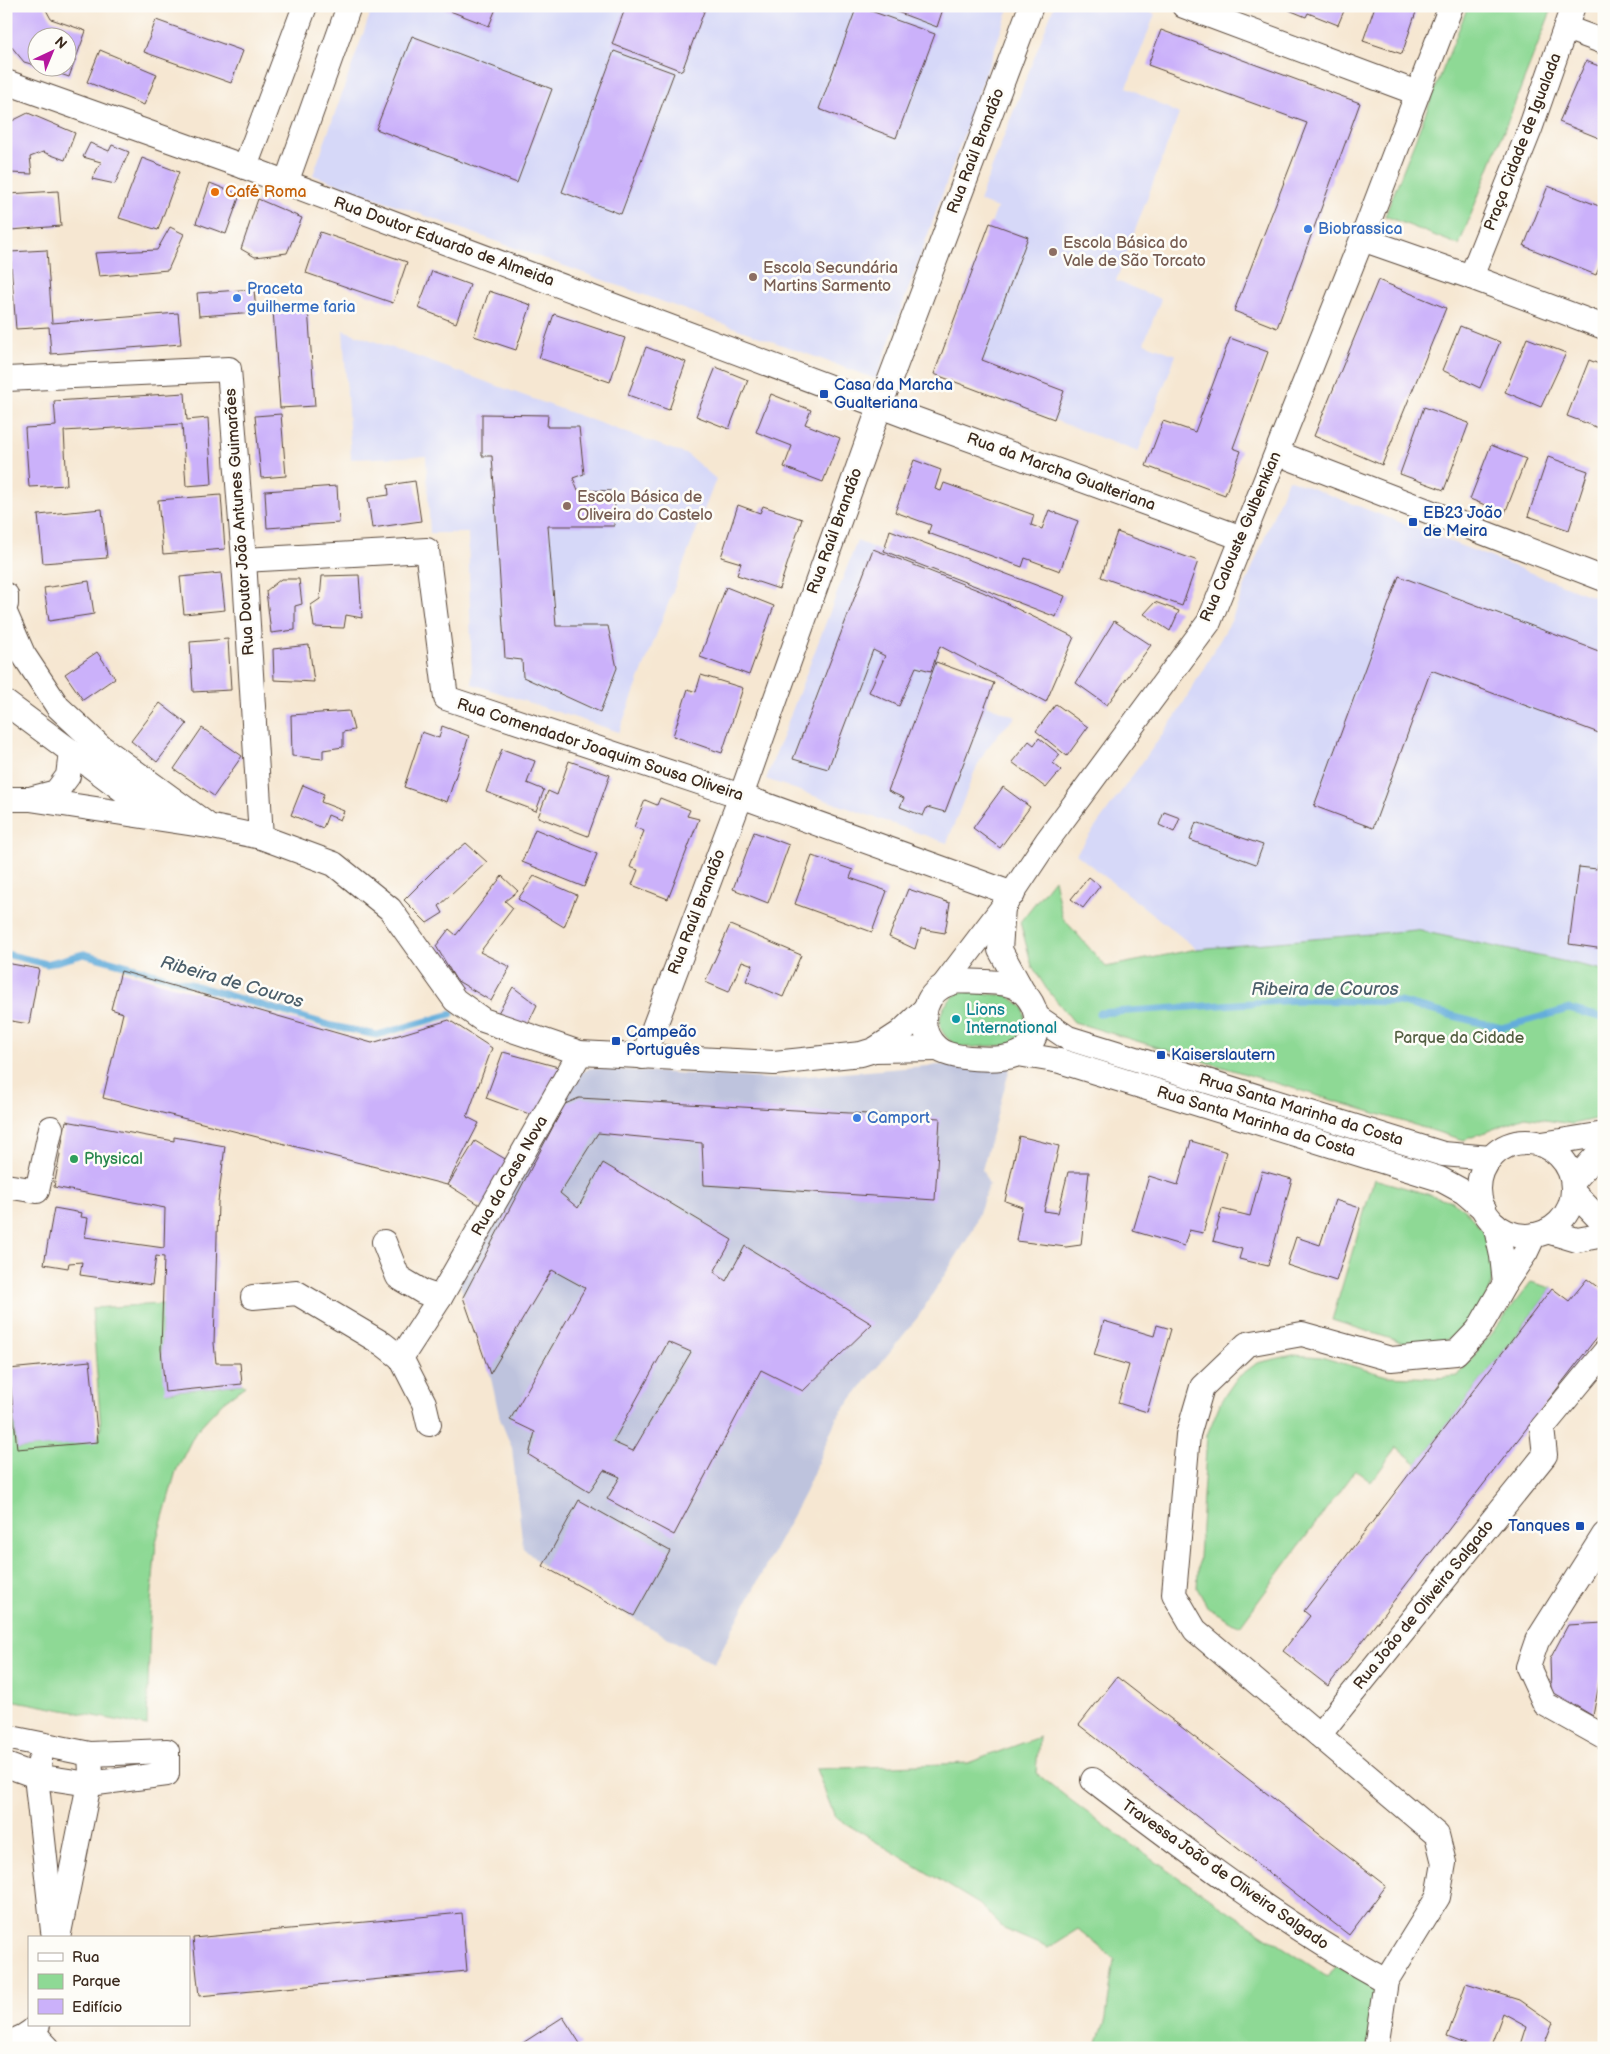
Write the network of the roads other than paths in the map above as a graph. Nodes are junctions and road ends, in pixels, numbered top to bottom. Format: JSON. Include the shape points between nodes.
{"nodes":[{"id":1,"x":305,"y":6,"type":"edge"},
{"id":2,"x":349,"y":6,"type":"edge"},
{"id":3,"x":1031,"y":6,"type":"edge"},
{"id":4,"x":1184,"y":6,"type":"edge"},
{"id":5,"x":1451,"y":6,"type":"edge"},
{"id":6,"x":1570,"y":17,"type":"edge"},
{"id":7,"x":1604,"y":42,"type":"edge"},
{"id":8,"x":6,"y":82,"type":"edge"},
{"id":9,"x":1417,"y":93,"type":"junction"},
{"id":10,"x":245,"y":167,"type":"junction"},
{"id":11,"x":286,"y":183,"type":"junction"},
{"id":12,"x":1362,"y":239,"type":"junction"},
{"id":13,"x":1471,"y":277,"type":"junction"},
{"id":14,"x":1604,"y":327,"type":"edge"},
{"id":15,"x":6,"y":379,"type":"edge"},
{"id":16,"x":880,"y":406,"type":"junction"},
{"id":17,"x":1277,"y":453,"type":"junction"},
{"id":18,"x":1242,"y":538,"type":"junction"},
{"id":19,"x":244,"y":560,"type":"junction"},
{"id":20,"x":1604,"y":578,"type":"edge"},
{"id":21,"x":6,"y":595,"type":"edge"},
{"id":22,"x":6,"y":604,"type":"edge"},
{"id":23,"x":6,"y":615,"type":"edge"},
{"id":24,"x":6,"y":703,"type":"edge"},
{"id":25,"x":71,"y":752,"type":"junction"},
{"id":26,"x":741,"y":796,"type":"junction"},
{"id":27,"x":6,"y":799,"type":"edge"},
{"id":28,"x":30,"y":799,"type":"junction"},
{"id":29,"x":208,"y":826,"type":"junction"},
{"id":30,"x":262,"y":837,"type":"junction"},
{"id":31,"x":1008,"y":900,"type":"junction"},
{"id":32,"x":943,"y":986,"type":"junction"},
{"id":33,"x":1023,"y":992,"type":"junction"},
{"id":34,"x":925,"y":1009,"type":"junction"},
{"id":35,"x":1038,"y":1017,"type":"junction"},
{"id":36,"x":938,"y":1049,"type":"junction"},
{"id":37,"x":874,"y":1050,"type":"junction"},
{"id":38,"x":580,"y":1054,"type":"junction"},
{"id":39,"x":1018,"y":1054,"type":"junction"},
{"id":40,"x":643,"y":1057,"type":"junction"},
{"id":41,"x":51,"y":1128,"type":"dead end"},
{"id":42,"x":1604,"y":1134,"type":"edge"},
{"id":43,"x":1542,"y":1144,"type":"junction"},
{"id":44,"x":1604,"y":1147,"type":"edge"},
{"id":45,"x":1491,"y":1158,"type":"junction"},
{"id":46,"x":6,"y":1186,"type":"edge"},
{"id":47,"x":1573,"y":1188,"type":"junction"},
{"id":48,"x":1490,"y":1217,"type":"junction"},
{"id":49,"x":1604,"y":1224,"type":"edge"},
{"id":50,"x":1540,"y":1233,"type":"junction"},
{"id":51,"x":1604,"y":1235,"type":"edge"},
{"id":52,"x":384,"y":1242,"type":"dead end"},
{"id":53,"x":1505,"y":1282,"type":"junction"},
{"id":54,"x":253,"y":1298,"type":"dead end"},
{"id":55,"x":440,"y":1298,"type":"junction"},
{"id":56,"x":1604,"y":1353,"type":"edge"},
{"id":57,"x":401,"y":1358,"type":"junction"},
{"id":58,"x":428,"y":1424,"type":"dead end"},
{"id":59,"x":1604,"y":1535,"type":"edge"},
{"id":60,"x":1319,"y":1735,"type":"junction"},
{"id":61,"x":6,"y":1737,"type":"edge"},
{"id":62,"x":1604,"y":1737,"type":"edge"},
{"id":63,"x":43,"y":1744,"type":"junction"},
{"id":64,"x":90,"y":1754,"type":"junction"},
{"id":65,"x":6,"y":1765,"type":"edge"},
{"id":66,"x":36,"y":1776,"type":"junction"},
{"id":67,"x":1093,"y":1780,"type":"dead end"},
{"id":68,"x":89,"y":1784,"type":"junction"},
{"id":69,"x":53,"y":1936,"type":"edge"},
{"id":70,"x":58,"y":1936,"type":"edge"},
{"id":71,"x":1386,"y":1981,"type":"junction"},
{"id":72,"x":39,"y":2035,"type":"edge"},
{"id":73,"x":6,"y":2043,"type":"edge"},
{"id":74,"x":1376,"y":2048,"type":"edge"}],
"edges":[{"from":1,"to":10,"type":"street"},
{"from":2,"to":11,"type":"street"},
{"from":3,"to":16,"type":"street","name":"Rua Raúl Brandão"},
{"from":4,"to":9,"type":"street"},
{"from":5,"to":9,"type":"street"},
{"from":6,"to":7,"type":"street"},
{"from":6,"to":13,"type":"street","name":"Praça Cidade de Igualada"},
{"from":8,"to":10,"type":"street","name":"Rua Doutor Eduardo de Almeida"},
{"from":9,"to":12,"type":"street"},
{"from":10,"to":11,"type":"street","name":"Rua Doutor Eduardo de Almeida"},
{"from":11,"to":16,"type":"street","name":"Rua Doutor Eduardo de Almeida"},
{"from":12,"to":13,"type":"street"},
{"from":12,"to":17,"type":"street","name":"Rua Calouste Gulbenkian"},
{"from":13,"to":14,"type":"street"},
{"from":15,"to":19,"type":"street","name":"Rua Doutor João Antunes Guimarães","via":[[229,370]]},
{"from":16,"to":18,"type":"street","name":"Rua da Marcha Gualteriana"},
{"from":16,"to":26,"type":"street","name":"Rua Raúl Brandão"},
{"from":17,"to":18,"type":"street","name":"Rua Calouste Gulbenkian"},
{"from":17,"to":20,"type":"street"},
{"from":18,"to":31,"type":"street","name":"Rua Calouste Gulbenkian","via":[[1208,622],[1047,841]]},
{"from":19,"to":26,"type":"street","name":"Rua Comendador Joaquim Sousa Oliveira","via":[[427,550],[446,698]]},
{"from":19,"to":30,"type":"street","name":"Rua Doutor João Antunes Guimarães"},
{"from":21,"to":22,"type":"street"},
{"from":23,"to":29,"type":"street","via":[[23,654],[58,707],[101,748]]},
{"from":24,"to":25,"type":"street"},
{"from":25,"to":28,"type":"street","via":[[68,776],[56,792]]},
{"from":25,"to":29,"type":"street","via":[[135,799]]},
{"from":26,"to":31,"type":"street","name":"Rua Comendador Joaquim Sousa Oliveira"},
{"from":26,"to":40,"type":"street","name":"Rua Raúl Brandão"},
{"from":27,"to":28,"type":"street"},
{"from":28,"to":29,"type":"street"},
{"from":29,"to":30,"type":"street"},
{"from":30,"to":38,"type":"street","via":[[334,864],[390,909],[455,1000],[483,1020]]},
{"from":31,"to":32,"type":"street","name":"Rua Calouste Gulbenkian"},
{"from":31,"to":33,"type":"street","name":"Rua Calouste Gulbenkian","via":[[1000,950]]},
{"from":32,"to":33,"type":"street","via":[[957,981],[1010,985]]},
{"from":32,"to":34,"type":"street"},
{"from":33,"to":35,"type":"street","via":[[1033,1003]]},
{"from":34,"to":36,"type":"street","via":[[928,1038]]},
{"from":34,"to":37,"type":"street","via":[[900,1033]]},
{"from":35,"to":39,"type":"street","via":[[1036,1032],[1029,1045]]},
{"from":35,"to":45,"type":"street","name":"Rrua Santa Marinha da Costa","via":[[1068,1038],[1443,1154]]},
{"from":36,"to":37,"type":"street"},
{"from":36,"to":39,"type":"street","via":[[951,1056],[1004,1059]]},
{"from":37,"to":40,"type":"street","via":[[774,1064]]},
{"from":38,"to":40,"type":"street"},
{"from":38,"to":55,"type":"street","name":"Rua da Casa Nova"},
{"from":39,"to":48,"type":"street","name":"Rua Santa Marinha da Costa","via":[[1060,1061],[1440,1179],[1464,1192]]},
{"from":41,"to":46,"type":"street","via":[[37,1192]]},
{"from":42,"to":43,"type":"street"},
{"from":43,"to":45,"type":"street","via":[[1514,1144]]},
{"from":43,"to":47,"type":"street","via":[[1562,1159],[1569,1170]]},
{"from":44,"to":47,"type":"street"},
{"from":45,"to":48,"type":"street","via":[[1480,1182],[1480,1196]]},
{"from":47,"to":49,"type":"street"},
{"from":47,"to":50,"type":"street","via":[[1565,1215],[1557,1224]]},
{"from":48,"to":50,"type":"street","via":[[1507,1231],[1520,1235]]},
{"from":48,"to":53,"type":"street","via":[[1502,1256]]},
{"from":50,"to":51,"type":"street","via":[[1577,1240]]},
{"from":50,"to":53,"type":"street"},
{"from":52,"to":55,"type":"street","via":[[398,1277]]},
{"from":53,"to":60,"type":"street","via":[[1478,1330],[1456,1354],[1391,1359],[1302,1334],[1247,1344],[1202,1387],[1188,1435],[1174,1594],[1195,1630]]},
{"from":54,"to":57,"type":"street","via":[[297,1293]]},
{"from":55,"to":57,"type":"street","name":"Rua da Casa Nova"},
{"from":56,"to":60,"type":"street","name":"Rua João de Oliveira Salgado","via":[[1542,1428],[1545,1455]]},
{"from":57,"to":58,"type":"street","via":[[424,1403]]},
{"from":59,"to":62,"type":"street","via":[[1537,1641],[1528,1667],[1544,1704]]},
{"from":60,"to":71,"type":"street","via":[[1437,1835],[1444,1863],[1438,1897]]},
{"from":61,"to":63,"type":"street"},
{"from":63,"to":64,"type":"street"},
{"from":63,"to":66,"type":"street"},
{"from":64,"to":68,"type":"street"},
{"from":64,"to":68,"type":"street","via":[[167,1751],[167,1774]]},
{"from":65,"to":66,"type":"street"},
{"from":66,"to":68,"type":"street"},
{"from":66,"to":69,"type":"street"},
{"from":67,"to":71,"type":"street","name":"Travessa João de Oliveira Salgado","via":[[1230,1882],[1339,1955]]},
{"from":68,"to":70,"type":"street"},
{"from":71,"to":74,"type":"street"},
{"from":72,"to":73,"type":"street"}]}
